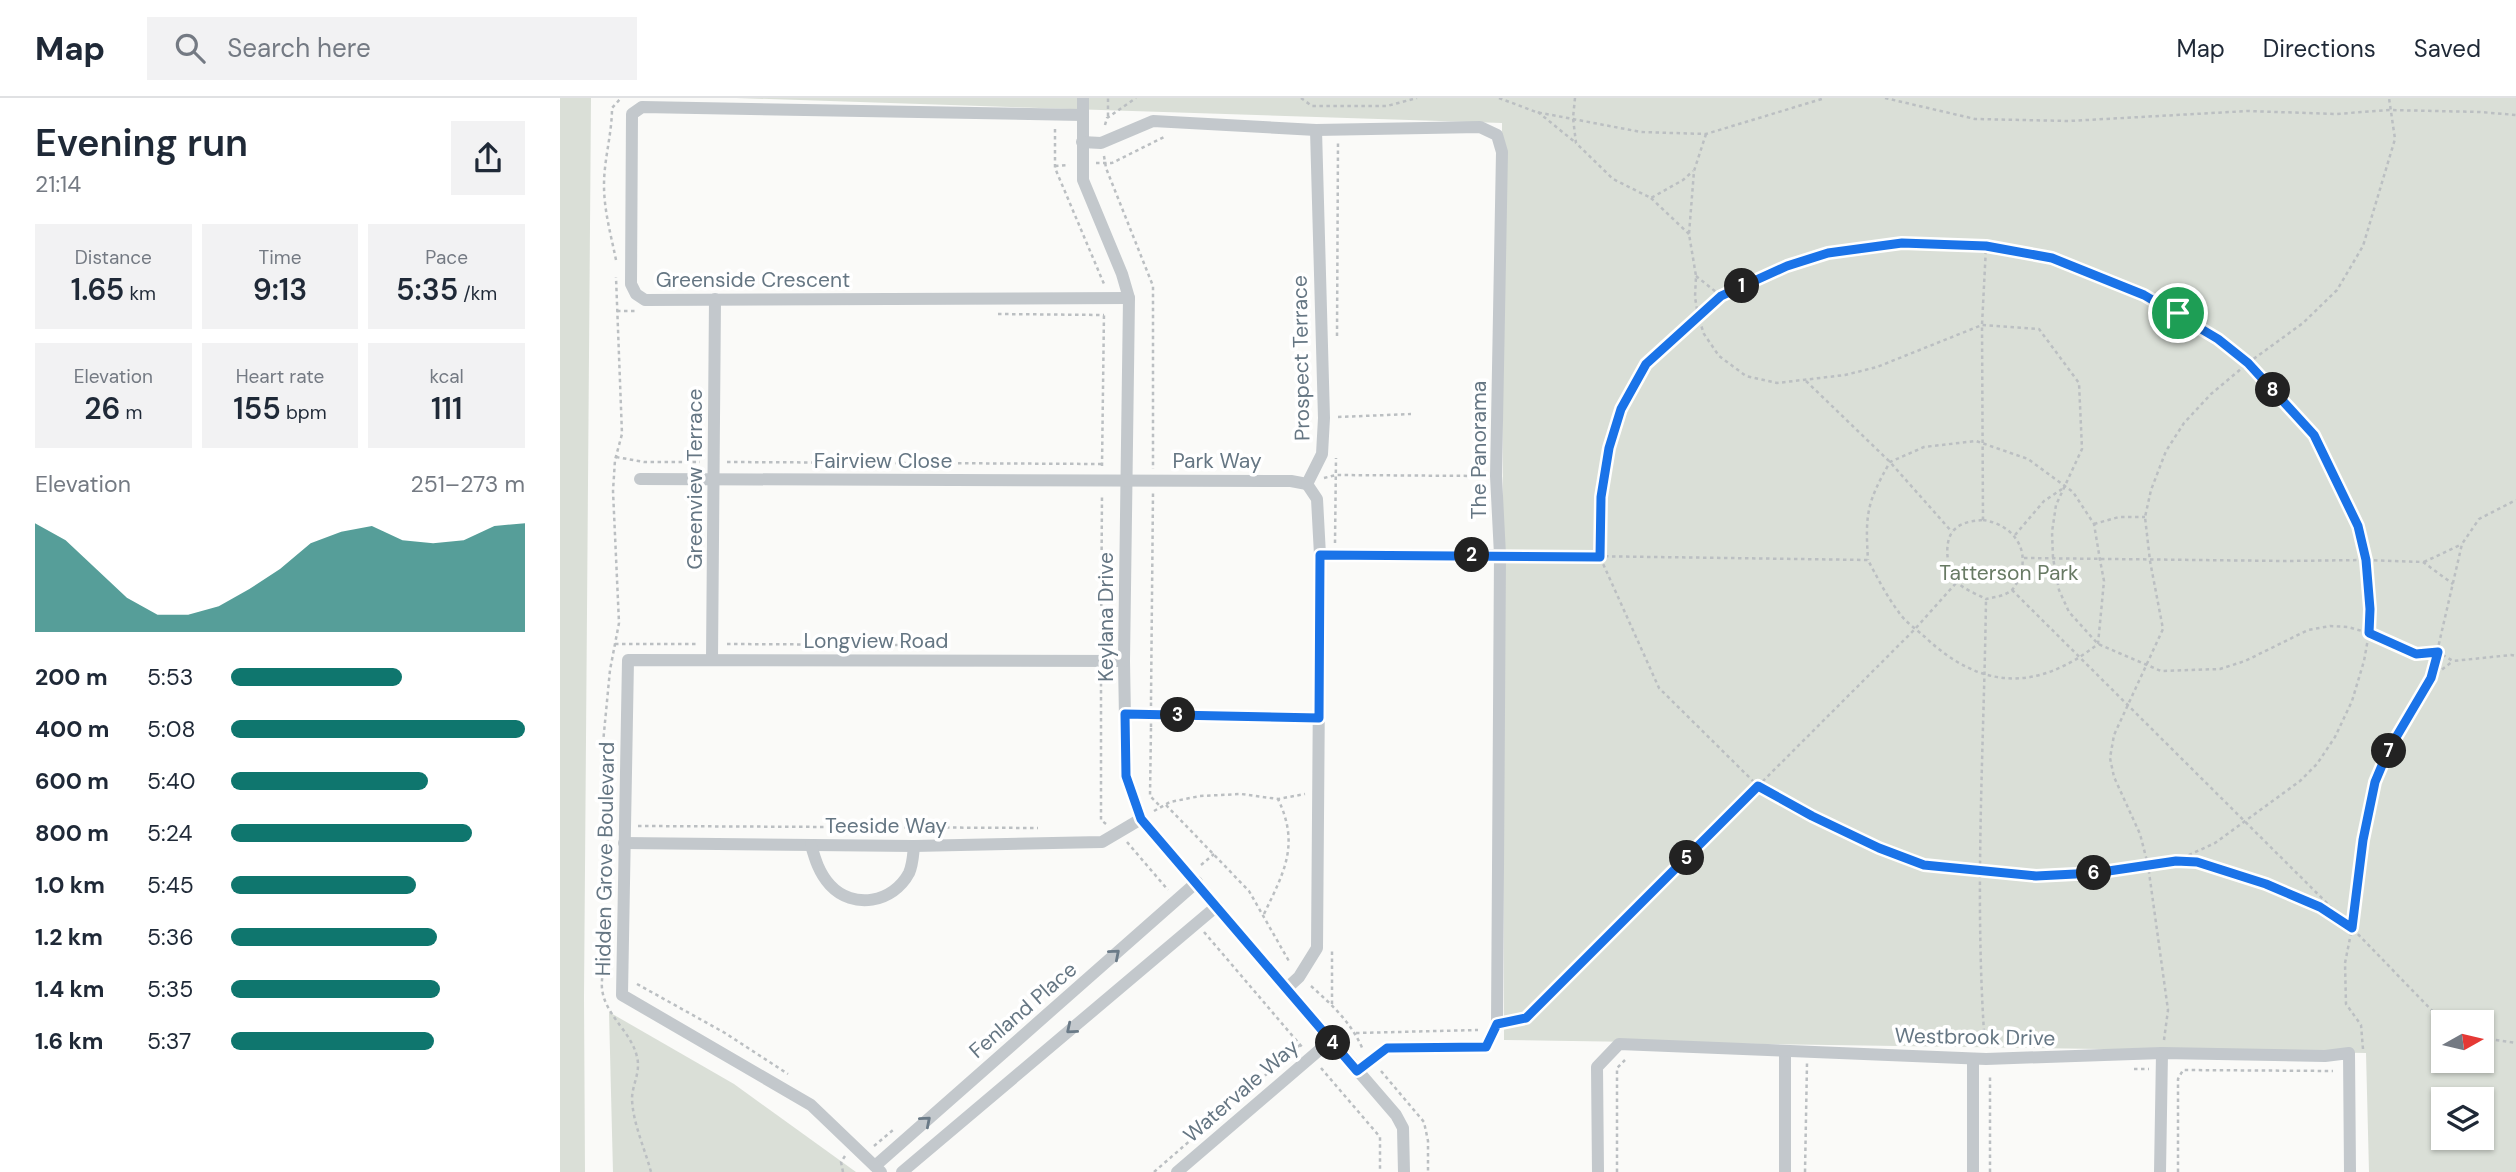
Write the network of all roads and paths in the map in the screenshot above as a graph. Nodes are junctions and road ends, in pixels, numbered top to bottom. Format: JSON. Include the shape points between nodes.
{"nodes":[{"id":1,"x":621,"y":98,"type":"edge"},
{"id":2,"x":1083,"y":98,"type":"edge"},
{"id":3,"x":1108,"y":98,"type":"edge"},
{"id":4,"x":1135,"y":98,"type":"edge"},
{"id":5,"x":1301,"y":98,"type":"edge"},
{"id":6,"x":1417,"y":98,"type":"edge"},
{"id":7,"x":1499,"y":98,"type":"edge"},
{"id":8,"x":1575,"y":98,"type":"edge"},
{"id":9,"x":1825,"y":98,"type":"edge"},
{"id":10,"x":1885,"y":98,"type":"edge"},
{"id":11,"x":2389,"y":98,"type":"edge"},
{"id":12,"x":2390,"y":110,"type":"junction"},
{"id":13,"x":1536,"y":112,"type":"junction"},
{"id":14,"x":1083,"y":115,"type":"junction"},
{"id":15,"x":2516,"y":115,"type":"edge"},
{"id":16,"x":1108,"y":118,"type":"junction"},
{"id":17,"x":1573,"y":118,"type":"junction"},
{"id":18,"x":1316,"y":130,"type":"junction"},
{"id":19,"x":1706,"y":134,"type":"junction"},
{"id":20,"x":1165,"y":136,"type":"dead end"},
{"id":21,"x":1339,"y":138,"type":"dead end"},
{"id":22,"x":1082,"y":142,"type":"junction"},
{"id":23,"x":1101,"y":143,"type":"junction"},
{"id":24,"x":1576,"y":143,"type":"junction"},
{"id":25,"x":1105,"y":163,"type":"junction"},
{"id":26,"x":1082,"y":164,"type":"junction"},
{"id":27,"x":1055,"y":166,"type":"dead end"},
{"id":28,"x":1694,"y":171,"type":"junction"},
{"id":29,"x":1651,"y":198,"type":"junction"},
{"id":30,"x":1689,"y":234,"type":"junction"},
{"id":31,"x":1986,"y":246,"type":"junction"},
{"id":32,"x":1696,"y":276,"type":"junction"},
{"id":33,"x":1721,"y":296,"type":"junction"},
{"id":34,"x":1129,"y":298,"type":"junction"},
{"id":35,"x":716,"y":299,"type":"junction"},
{"id":36,"x":1698,"y":316,"type":"junction"},
{"id":37,"x":1982,"y":325,"type":"junction"},
{"id":38,"x":1337,"y":348,"type":"dead end"},
{"id":39,"x":2248,"y":363,"type":"junction"},
{"id":40,"x":1806,"y":381,"type":"junction"},
{"id":41,"x":1411,"y":414,"type":"dead end"},
{"id":42,"x":1324,"y":418,"type":"junction"},
{"id":43,"x":1484,"y":443,"type":"dead end"},
{"id":44,"x":1983,"y":444,"type":"junction"},
{"id":45,"x":1336,"y":452,"type":"dead end"},
{"id":46,"x":616,"y":457,"type":"junction"},
{"id":47,"x":714,"y":462,"type":"junction"},
{"id":48,"x":1890,"y":462,"type":"junction"},
{"id":49,"x":1102,"y":464,"type":"dead end"},
{"id":50,"x":1336,"y":475,"type":"junction"},
{"id":51,"x":1491,"y":476,"type":"junction"},
{"id":52,"x":640,"y":479,"type":"dead end"},
{"id":53,"x":714,"y":479,"type":"junction"},
{"id":54,"x":1127,"y":480,"type":"junction"},
{"id":55,"x":1153,"y":481,"type":"junction"},
{"id":56,"x":1307,"y":484,"type":"junction"},
{"id":57,"x":2065,"y":487,"type":"junction"},
{"id":58,"x":2516,"y":500,"type":"edge"},
{"id":59,"x":2145,"y":517,"type":"junction"},
{"id":60,"x":1983,"y":520,"type":"junction"},
{"id":61,"x":2094,"y":524,"type":"junction"},
{"id":62,"x":1952,"y":532,"type":"junction"},
{"id":63,"x":2015,"y":536,"type":"junction"},
{"id":64,"x":2462,"y":544,"type":"junction"},
{"id":65,"x":1320,"y":555,"type":"junction"},
{"id":66,"x":1335,"y":555,"type":"junction"},
{"id":67,"x":1500,"y":555,"type":"junction"},
{"id":68,"x":1600,"y":557,"type":"junction"},
{"id":69,"x":2024,"y":558,"type":"junction"},
{"id":70,"x":2053,"y":558,"type":"junction"},
{"id":71,"x":1868,"y":560,"type":"junction"},
{"id":72,"x":2101,"y":560,"type":"junction"},
{"id":73,"x":2366,"y":560,"type":"junction"},
{"id":74,"x":2150,"y":561,"type":"junction"},
{"id":75,"x":2423,"y":562,"type":"junction"},
{"id":76,"x":1957,"y":582,"type":"junction"},
{"id":77,"x":2453,"y":584,"type":"junction"},
{"id":78,"x":2012,"y":590,"type":"junction"},
{"id":79,"x":1986,"y":599,"type":"junction"},
{"id":80,"x":1915,"y":629,"type":"junction"},
{"id":81,"x":2369,"y":633,"type":"junction"},
{"id":82,"x":614,"y":644,"type":"junction"},
{"id":83,"x":713,"y":644,"type":"junction"},
{"id":84,"x":2098,"y":644,"type":"junction"},
{"id":85,"x":910,"y":645,"type":"dead end"},
{"id":86,"x":2438,"y":652,"type":"junction"},
{"id":87,"x":2516,"y":656,"type":"edge"},
{"id":88,"x":2080,"y":658,"type":"junction"},
{"id":89,"x":712,"y":659,"type":"junction"},
{"id":90,"x":628,"y":660,"type":"joint"},
{"id":91,"x":1124,"y":661,"type":"junction"},
{"id":92,"x":2453,"y":661,"type":"junction"},
{"id":93,"x":2146,"y":666,"type":"junction"},
{"id":94,"x":1985,"y":676,"type":"junction"},
{"id":95,"x":2431,"y":678,"type":"junction"},
{"id":96,"x":2127,"y":705,"type":"junction"},
{"id":97,"x":1125,"y":714,"type":"junction"},
{"id":98,"x":1319,"y":718,"type":"junction"},
{"id":99,"x":612,"y":780,"type":"dead end"},
{"id":100,"x":1758,"y":786,"type":"junction"},
{"id":101,"x":1318,"y":792,"type":"junction"},
{"id":102,"x":1278,"y":799,"type":"junction"},
{"id":103,"x":1163,"y":806,"type":"junction"},
{"id":104,"x":611,"y":813,"type":"dead end"},
{"id":105,"x":1141,"y":819,"type":"junction"},
{"id":106,"x":2245,"y":822,"type":"junction"},
{"id":107,"x":625,"y":825,"type":"junction"},
{"id":108,"x":1050,"y":828,"type":"dead end"},
{"id":109,"x":1113,"y":829,"type":"junction"},
{"id":110,"x":1102,"y":830,"type":"dead end"},
{"id":111,"x":624,"y":843,"type":"junction"},
{"id":112,"x":811,"y":845,"type":"junction"},
{"id":113,"x":914,"y":846,"type":"junction"},
{"id":114,"x":2176,"y":861,"type":"junction"},
{"id":115,"x":2148,"y":865,"type":"junction"},
{"id":116,"x":1981,"y":872,"type":"junction"},
{"id":117,"x":1197,"y":882,"type":"junction"},
{"id":118,"x":1176,"y":900,"type":"junction"},
{"id":119,"x":609,"y":902,"type":"dead end"},
{"id":120,"x":1217,"y":905,"type":"junction"},
{"id":121,"x":1263,"y":916,"type":"junction"},
{"id":122,"x":1196,"y":923,"type":"junction"},
{"id":123,"x":2352,"y":928,"type":"junction"},
{"id":124,"x":1332,"y":936,"type":"dead end"},
{"id":125,"x":609,"y":959,"type":"dead end"},
{"id":126,"x":1299,"y":977,"type":"junction"},
{"id":127,"x":1286,"y":989,"type":"junction"},
{"id":128,"x":1332,"y":1004,"type":"dead end"},
{"id":129,"x":2431,"y":1010,"type":"edge"},
{"id":130,"x":1497,"y":1024,"type":"junction"},
{"id":131,"x":1484,"y":1030,"type":"dead end"},
{"id":132,"x":1356,"y":1033,"type":"dead end"},
{"id":133,"x":1331,"y":1040,"type":"junction"},
{"id":134,"x":2494,"y":1040,"type":"edge"},
{"id":135,"x":2516,"y":1043,"type":"edge"},
{"id":136,"x":1300,"y":1045,"type":"junction"},
{"id":137,"x":2162,"y":1053,"type":"junction"},
{"id":138,"x":2363,"y":1054,"type":"dead end"},
{"id":139,"x":1311,"y":1056,"type":"junction"},
{"id":140,"x":1785,"y":1057,"type":"junction"},
{"id":141,"x":1626,"y":1059,"type":"dead end"},
{"id":142,"x":1977,"y":1062,"type":"junction"},
{"id":143,"x":2122,"y":1069,"type":"dead end"},
{"id":144,"x":2162,"y":1069,"type":"junction"},
{"id":145,"x":2183,"y":1070,"type":"junction"},
{"id":146,"x":1357,"y":1071,"type":"junction"},
{"id":147,"x":2333,"y":1071,"type":"dead end"},
{"id":148,"x":1192,"y":1167,"type":"edge"},
{"id":149,"x":878,"y":1169,"type":"edge"},
{"id":150,"x":651,"y":1172,"type":"edge"},
{"id":151,"x":902,"y":1172,"type":"edge"},
{"id":152,"x":1153,"y":1172,"type":"edge"},
{"id":153,"x":1177,"y":1172,"type":"edge"},
{"id":154,"x":1380,"y":1172,"type":"edge"},
{"id":155,"x":1404,"y":1172,"type":"edge"},
{"id":156,"x":1598,"y":1172,"type":"edge"},
{"id":157,"x":1617,"y":1172,"type":"edge"},
{"id":158,"x":1785,"y":1172,"type":"edge"},
{"id":159,"x":1805,"y":1172,"type":"edge"},
{"id":160,"x":1973,"y":1172,"type":"edge"},
{"id":161,"x":1990,"y":1172,"type":"edge"},
{"id":162,"x":2160,"y":1172,"type":"edge"},
{"id":163,"x":2178,"y":1172,"type":"edge"},
{"id":164,"x":2350,"y":1172,"type":"edge"}],
"edges":[{"from":1,"to":46,"type":"path","via":[[612,108],[604,184],[607,226],[616,258],[622,434]]},
{"from":2,"to":14,"type":"street","name":"Keylana Drive"},
{"from":3,"to":16,"type":"path"},
{"from":4,"to":16,"type":"path"},
{"from":5,"to":6,"type":"path","via":[[1312,106],[1387,106]]},
{"from":7,"to":13,"type":"path"},
{"from":8,"to":17,"type":"path"},
{"from":9,"to":19,"type":"path"},
{"from":10,"to":12,"type":"path","via":[[1988,119],[2069,121],[2248,111],[2336,114]]},
{"from":11,"to":12,"type":"path"},
{"from":12,"to":15,"type":"path"},
{"from":12,"to":39,"type":"path","via":[[2395,139],[2363,246],[2337,290],[2303,323]]},
{"from":13,"to":17,"type":"path"},
{"from":13,"to":24,"type":"path"},
{"from":14,"to":22,"type":"street","name":"Keylana Drive"},
{"from":14,"to":35,"type":"street","name":"Greenside Crescent","via":[[642,107],[632,114],[631,284],[645,300]]},
{"from":16,"to":23,"type":"path"},
{"from":17,"to":19,"type":"path","via":[[1641,132]]},
{"from":17,"to":24,"type":"path"},
{"from":18,"to":23,"type":"street","name":"The Panorama","via":[[1153,121]]},
{"from":18,"to":42,"type":"street","name":"Prospect Terrace"},
{"from":18,"to":51,"type":"street","name":"The Panorama","via":[[1480,127],[1497,135],[1502,152]]},
{"from":19,"to":28,"type":"path"},
{"from":20,"to":25,"type":"path"},
{"from":21,"to":38,"type":"path"},
{"from":22,"to":23,"type":"street","name":"The Panorama"},
{"from":22,"to":26,"type":"street","name":"Keylana Drive"},
{"from":23,"to":25,"type":"path"},
{"from":24,"to":29,"type":"path","via":[[1612,179]]},
{"from":25,"to":26,"type":"path"},
{"from":25,"to":55,"type":"path","via":[[1153,286]]},
{"from":26,"to":27,"type":"path"},
{"from":26,"to":34,"type":"street","name":"Keylana Drive","via":[[1083,180]]},
{"from":28,"to":29,"type":"path"},
{"from":28,"to":30,"type":"path"},
{"from":29,"to":30,"type":"path"},
{"from":30,"to":32,"type":"path"},
{"from":31,"to":33,"type":"path","via":[[1902,243],[1828,253]]},
{"from":31,"to":37,"type":"path"},
{"from":31,"to":39,"type":"path","via":[[2052,258],[2144,295],[2218,339]]},
{"from":32,"to":33,"type":"path"},
{"from":32,"to":36,"type":"path"},
{"from":33,"to":36,"type":"path"},
{"from":34,"to":35,"type":"street","name":"Greenside Crescent"},
{"from":34,"to":54,"type":"street","name":"Keylana Drive"},
{"from":35,"to":47,"type":"street","name":"Greenview Terrace"},
{"from":36,"to":40,"type":"path","via":[[1719,356],[1746,376],[1777,383]]},
{"from":36,"to":68,"type":"path","via":[[1646,364],[1621,409],[1601,497]]},
{"from":37,"to":40,"type":"path","via":[[1877,367]]},
{"from":37,"to":44,"type":"path"},
{"from":37,"to":57,"type":"path","via":[[2039,329],[2079,383],[2082,449]]},
{"from":39,"to":59,"type":"path","via":[[2183,423],[2158,469]]},
{"from":39,"to":73,"type":"path","via":[[2314,435],[2358,526]]},
{"from":40,"to":48,"type":"path"},
{"from":41,"to":42,"type":"path"},
{"from":42,"to":56,"type":"street","name":"Prospect Terrace","via":[[1322,454]]},
{"from":43,"to":51,"type":"path","via":[[1479,449]]},
{"from":44,"to":48,"type":"path","via":[[1924,447]]},
{"from":44,"to":57,"type":"path","via":[[2028,459]]},
{"from":44,"to":60,"type":"path"},
{"from":45,"to":50,"type":"path"},
{"from":46,"to":47,"type":"path","via":[[644,462]]},
{"from":46,"to":82,"type":"path","via":[[613,491],[619,623]]},
{"from":47,"to":49,"type":"path"},
{"from":47,"to":53,"type":"street","name":"Greenview Terrace"},
{"from":48,"to":62,"type":"path"},
{"from":48,"to":71,"type":"path","via":[[1869,505]]},
{"from":50,"to":51,"type":"path"},
{"from":50,"to":56,"type":"path"},
{"from":50,"to":66,"type":"path"},
{"from":51,"to":67,"type":"street","name":"The Panorama"},
{"from":52,"to":53,"type":"street","name":"Fairview Close"},
{"from":53,"to":54,"type":"street","name":"Fairview Close"},
{"from":53,"to":83,"type":"street","name":"Greenview Terrace"},
{"from":54,"to":55,"type":"street","name":"Park Way"},
{"from":54,"to":91,"type":"street","name":"Keylana Drive"},
{"from":55,"to":56,"type":"street","name":"Park Way"},
{"from":55,"to":103,"type":"path","bridge":true,"via":[[1150,796]]},
{"from":56,"to":65,"type":"street","via":[[1317,499]]},
{"from":57,"to":61,"type":"path"},
{"from":57,"to":63,"type":"path","via":[[2044,501]]},
{"from":57,"to":70,"type":"path","via":[[2056,505]]},
{"from":58,"to":64,"type":"path","via":[[2479,519]]},
{"from":59,"to":61,"type":"path","via":[[2119,517]]},
{"from":59,"to":74,"type":"path"},
{"from":60,"to":62,"type":"path","via":[[1965,522]]},
{"from":60,"to":63,"type":"path"},
{"from":61,"to":72,"type":"path"},
{"from":62,"to":76,"type":"path","via":[[1948,561]]},
{"from":63,"to":69,"type":"path"},
{"from":64,"to":75,"type":"path"},
{"from":64,"to":77,"type":"path"},
{"from":65,"to":66,"type":"street"},
{"from":65,"to":98,"type":"street"},
{"from":66,"to":67,"type":"street"},
{"from":67,"to":68,"type":"path"},
{"from":67,"to":130,"type":"street","name":"The Panorama"},
{"from":68,"to":71,"type":"path"},
{"from":68,"to":100,"type":"path","via":[[1659,688]]},
{"from":69,"to":70,"type":"path"},
{"from":69,"to":78,"type":"path"},
{"from":70,"to":72,"type":"path"},
{"from":70,"to":84,"type":"path","via":[[2069,612]]},
{"from":71,"to":80,"type":"path","via":[[1899,613]]},
{"from":72,"to":74,"type":"path"},
{"from":72,"to":84,"type":"path","via":[[2104,581]]},
{"from":73,"to":74,"type":"path"},
{"from":73,"to":75,"type":"path"},
{"from":73,"to":81,"type":"path"},
{"from":74,"to":93,"type":"path","via":[[2163,629]]},
{"from":75,"to":77,"type":"path"},
{"from":76,"to":79,"type":"path"},
{"from":76,"to":80,"type":"path"},
{"from":77,"to":86,"type":"path"},
{"from":78,"to":79,"type":"path"},
{"from":78,"to":88,"type":"path"},
{"from":79,"to":94,"type":"path"},
{"from":80,"to":94,"type":"path","via":[[1944,655]]},
{"from":80,"to":100,"type":"path"},
{"from":81,"to":86,"type":"path","via":[[2416,654]]},
{"from":81,"to":93,"type":"path","via":[[2330,626],[2308,630],[2220,669],[2161,671]]},
{"from":81,"to":106,"type":"path","via":[[2352,701],[2335,737],[2300,781]]},
{"from":82,"to":83,"type":"path"},
{"from":82,"to":99,"type":"path","via":[[603,743]]},
{"from":83,"to":85,"type":"path"},
{"from":83,"to":89,"type":"street","name":"Greenview Terrace"},
{"from":84,"to":88,"type":"path"},
{"from":84,"to":93,"type":"path"},
{"from":86,"to":92,"type":"path"},
{"from":86,"to":95,"type":"path"},
{"from":87,"to":92,"type":"path"},
{"from":88,"to":94,"type":"path","via":[[2041,676]]},
{"from":88,"to":96,"type":"path"},
{"from":89,"to":90,"type":"street","name":"Longview Road"},
{"from":89,"to":91,"type":"street","name":"Longview Road"},
{"from":90,"to":107,"type":"street","name":"Hidden Grove Boulevard"},
{"from":91,"to":97,"type":"street","name":"Keylana Drive"},
{"from":92,"to":95,"type":"path"},
{"from":93,"to":96,"type":"path"},
{"from":94,"to":116,"type":"path"},
{"from":95,"to":123,"type":"path","via":[[2375,782]]},
{"from":96,"to":106,"type":"path"},
{"from":96,"to":115,"type":"path","via":[[2110,758]]},
{"from":97,"to":98,"type":"street"},
{"from":97,"to":105,"type":"street","name":"Keylana Drive","via":[[1126,776]]},
{"from":98,"to":101,"type":"street"},
{"from":100,"to":116,"type":"path","via":[[1879,848],[1924,865]]},
{"from":100,"to":130,"type":"path","via":[[1526,1018]]},
{"from":101,"to":102,"type":"path"},
{"from":101,"to":126,"type":"street","via":[[1317,948]]},
{"from":102,"to":103,"type":"path","via":[[1241,794],[1200,796]]},
{"from":102,"to":121,"type":"path","via":[[1288,828],[1287,861]]},
{"from":103,"to":105,"type":"path"},
{"from":103,"to":121,"type":"path","via":[[1249,891]]},
{"from":104,"to":119,"type":"path"},
{"from":105,"to":109,"type":"street","name":"Teeside Way"},
{"from":105,"to":117,"type":"street","name":"Keylana Drive"},
{"from":106,"to":114,"type":"path","via":[[2215,843]]},
{"from":106,"to":123,"type":"path"},
{"from":107,"to":108,"type":"path"},
{"from":107,"to":111,"type":"street","name":"Hidden Grove Boulevard"},
{"from":109,"to":110,"type":"path"},
{"from":109,"to":113,"type":"street","name":"Teeside Way","via":[[1102,842]]},
{"from":109,"to":118,"type":"path"},
{"from":111,"to":112,"type":"street","name":"Teeside Way"},
{"from":111,"to":149,"type":"street","name":"Hidden Grove Boulevard","via":[[622,995],[811,1105]]},
{"from":112,"to":113,"type":"street","name":"Teeside Way"},
{"from":112,"to":113,"type":"street","via":[[830,885],[854,900],[873,901],[892,892],[907,876]]},
{"from":114,"to":115,"type":"path"},
{"from":114,"to":123,"type":"path","via":[[2197,862],[2266,884],[2320,907]]},
{"from":115,"to":116,"type":"path","via":[[2036,876]]},
{"from":115,"to":137,"type":"path","via":[[2168,1010]]},
{"from":116,"to":142,"type":"path","via":[[1982,1007]]},
{"from":117,"to":118,"type":"street","name":"Fenland Place"},
{"from":117,"to":120,"type":"street","name":"Keylana Drive"},
{"from":149,"to":118,"type":"street","name":"Fenland Place","one_way":true},
{"from":120,"to":122,"type":"street"},
{"from":120,"to":127,"type":"street","name":"Keylana Drive"},
{"from":121,"to":126,"type":"path"},
{"from":122,"to":136,"type":"path"},
{"from":122,"to":151,"type":"street","one_way":true},
{"from":123,"to":129,"type":"path"},
{"from":123,"to":138,"type":"path","via":[[2345,963],[2346,1004],[2361,1025]]},
{"from":124,"to":128,"type":"path"},
{"from":125,"to":150,"type":"path","via":[[602,980],[604,994],[638,1058],[632,1098]]},
{"from":126,"to":127,"type":"street"},
{"from":127,"to":133,"type":"street","name":"Keylana Drive"},
{"from":130,"to":146,"type":"street","via":[[1486,1047],[1387,1048]]},
{"from":131,"to":132,"type":"path"},
{"from":133,"to":139,"type":"street","name":"Watervale Way"},
{"from":133,"to":146,"type":"street","name":"Keylana Drive"},
{"from":134,"to":135,"type":"path"},
{"from":136,"to":139,"type":"path"},
{"from":136,"to":152,"type":"path"},
{"from":137,"to":142,"type":"street","name":"Westbrook Drive"},
{"from":137,"to":144,"type":"street"},
{"from":137,"to":164,"type":"street","name":"Westbrook Drive","via":[[2349,1053]]},
{"from":139,"to":148,"type":"street","name":"Watervale Way"},
{"from":139,"to":154,"type":"path","via":[[1380,1137]]},
{"from":140,"to":142,"type":"street","name":"Westbrook Drive"},
{"from":140,"to":156,"type":"street","name":"Westbrook Drive","via":[[1619,1044],[1597,1067]]},
{"from":140,"to":158,"type":"street"},
{"from":140,"to":159,"type":"path","via":[[1807,1063]]},
{"from":141,"to":157,"type":"path","via":[[1617,1069]]},
{"from":142,"to":160,"type":"street"},
{"from":142,"to":161,"type":"path","via":[[1990,1068]]},
{"from":143,"to":144,"type":"path"},
{"from":144,"to":145,"type":"path"},
{"from":144,"to":162,"type":"street"},
{"from":145,"to":147,"type":"path"},
{"from":145,"to":163,"type":"path","via":[[2178,1079]]},
{"from":146,"to":155,"type":"street","name":"Keylana Drive","via":[[1403,1128]]},
{"from":148,"to":153,"type":"street","name":"Watervale Way"}]}
